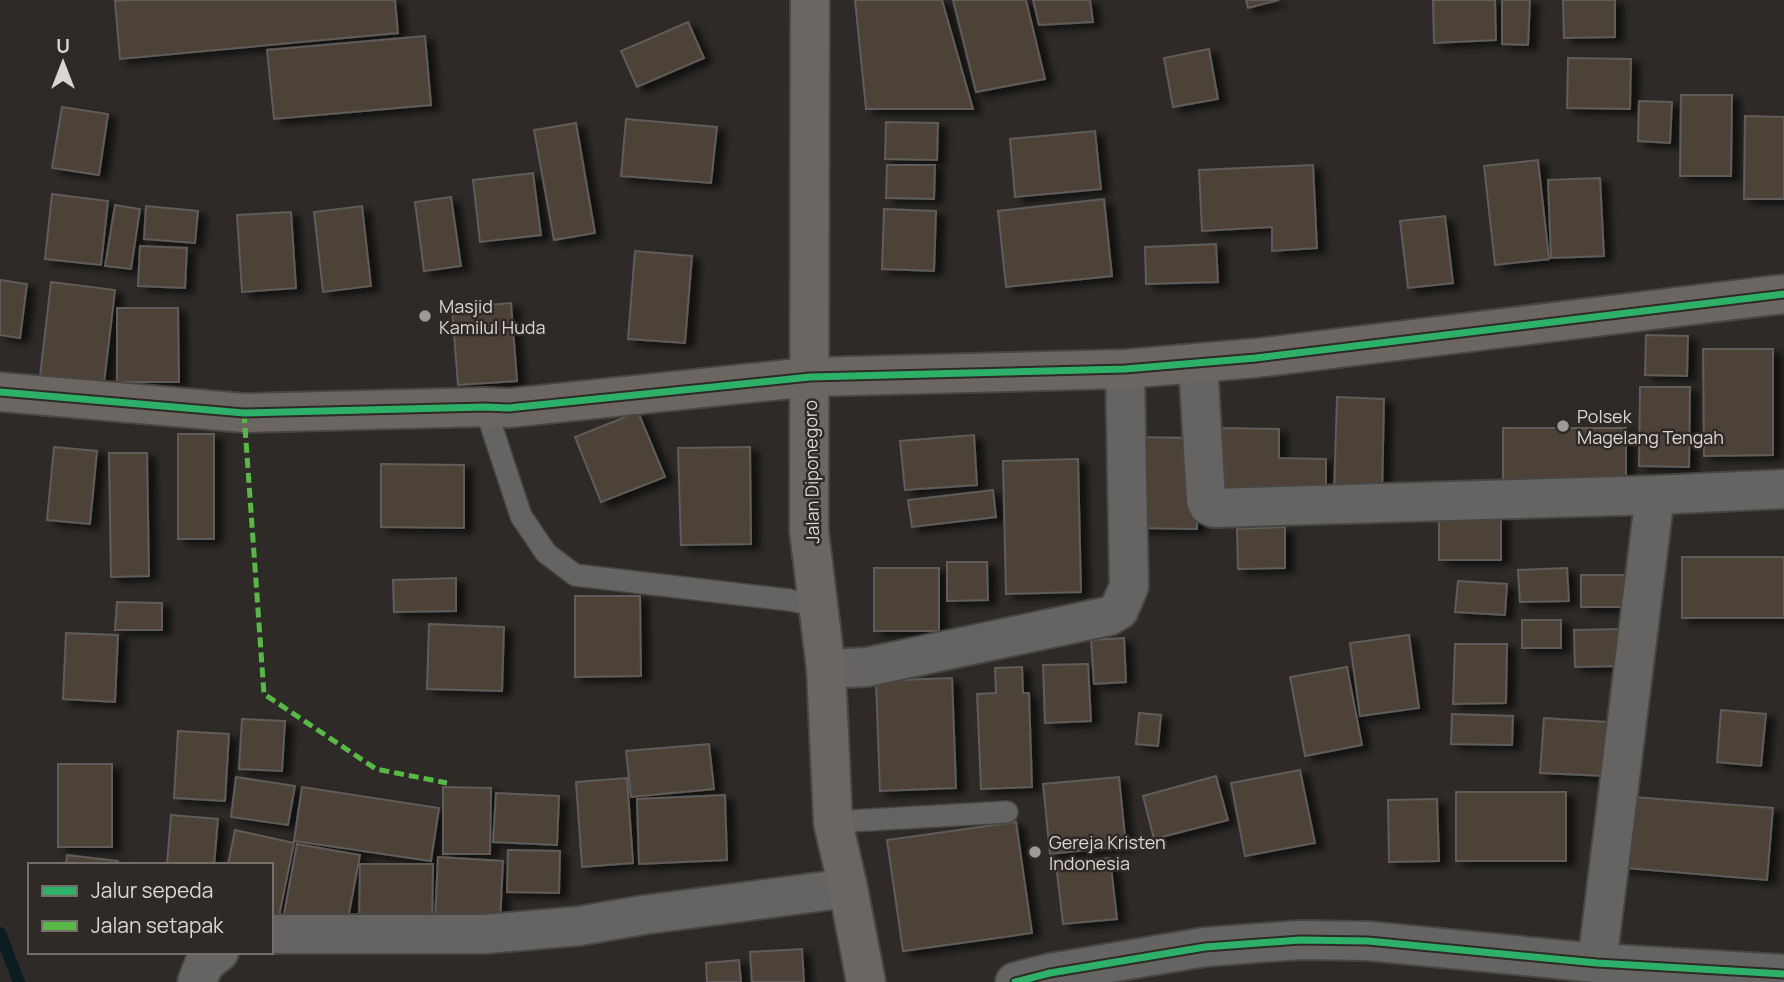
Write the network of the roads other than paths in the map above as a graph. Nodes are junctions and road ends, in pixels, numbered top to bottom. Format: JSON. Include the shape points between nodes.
{"nodes":[{"id":1,"x":810,"y":0,"type":"edge"},
{"id":2,"x":1784,"y":294,"type":"edge"},
{"id":3,"x":1198,"y":363,"type":"junction"},
{"id":4,"x":1125,"y":369,"type":"junction"},
{"id":5,"x":810,"y":377,"type":"junction"},
{"id":6,"x":0,"y":392,"type":"edge"},
{"id":7,"x":485,"y":407,"type":"junction"},
{"id":8,"x":1784,"y":489,"type":"edge"},
{"id":9,"x":1655,"y":495,"type":"junction"},
{"id":10,"x":819,"y":606,"type":"junction"},
{"id":11,"x":826,"y":669,"type":"junction"},
{"id":12,"x":1007,"y":812,"type":"dead end"},
{"id":13,"x":833,"y":822,"type":"junction"},
{"id":14,"x":848,"y":888,"type":"junction"},
{"id":15,"x":273,"y":934,"type":"edge"},
{"id":16,"x":216,"y":954,"type":"edge"},
{"id":17,"x":1597,"y":963,"type":"junction"},
{"id":18,"x":1784,"y":974,"type":"edge"},
{"id":19,"x":197,"y":982,"type":"edge"},
{"id":20,"x":866,"y":982,"type":"edge"},
{"id":21,"x":1015,"y":982,"type":"edge"}],
"edges":[{"from":1,"to":5,"type":"street","name":"Jalan Diponegoro"},
{"from":2,"to":3,"type":"street"},
{"from":3,"to":4,"type":"street"},
{"from":3,"to":9,"type":"street","via":[[1206,500],[1214,508]]},
{"from":4,"to":5,"type":"street"},
{"from":4,"to":11,"type":"street","via":[[1129,586],[1119,610],[1109,616],[867,667]]},
{"from":5,"to":7,"type":"street"},
{"from":5,"to":10,"type":"street","name":"Jalan Diponegoro","via":[[809,531]]},
{"from":6,"to":7,"type":"street","via":[[244,413]]},
{"from":7,"to":10,"type":"lane","via":[[521,516],[546,553],[575,575]]},
{"from":8,"to":9,"type":"street"},
{"from":9,"to":17,"type":"street"},
{"from":10,"to":11,"type":"street","name":"Jalan Diponegoro"},
{"from":11,"to":13,"type":"street","name":"Jalan Diponegoro"},
{"from":12,"to":13,"type":"lane"},
{"from":13,"to":14,"type":"street","name":"Jalan Diponegoro"},
{"from":14,"to":15,"type":"street","via":[[579,926],[486,934]]},
{"from":14,"to":20,"type":"street","name":"Jalan Diponegoro"},
{"from":16,"to":19,"type":"street","via":[[204,964]]},
{"from":17,"to":18,"type":"street"},
{"from":17,"to":21,"type":"street","via":[[1368,941],[1300,940],[1205,947]]}]}
